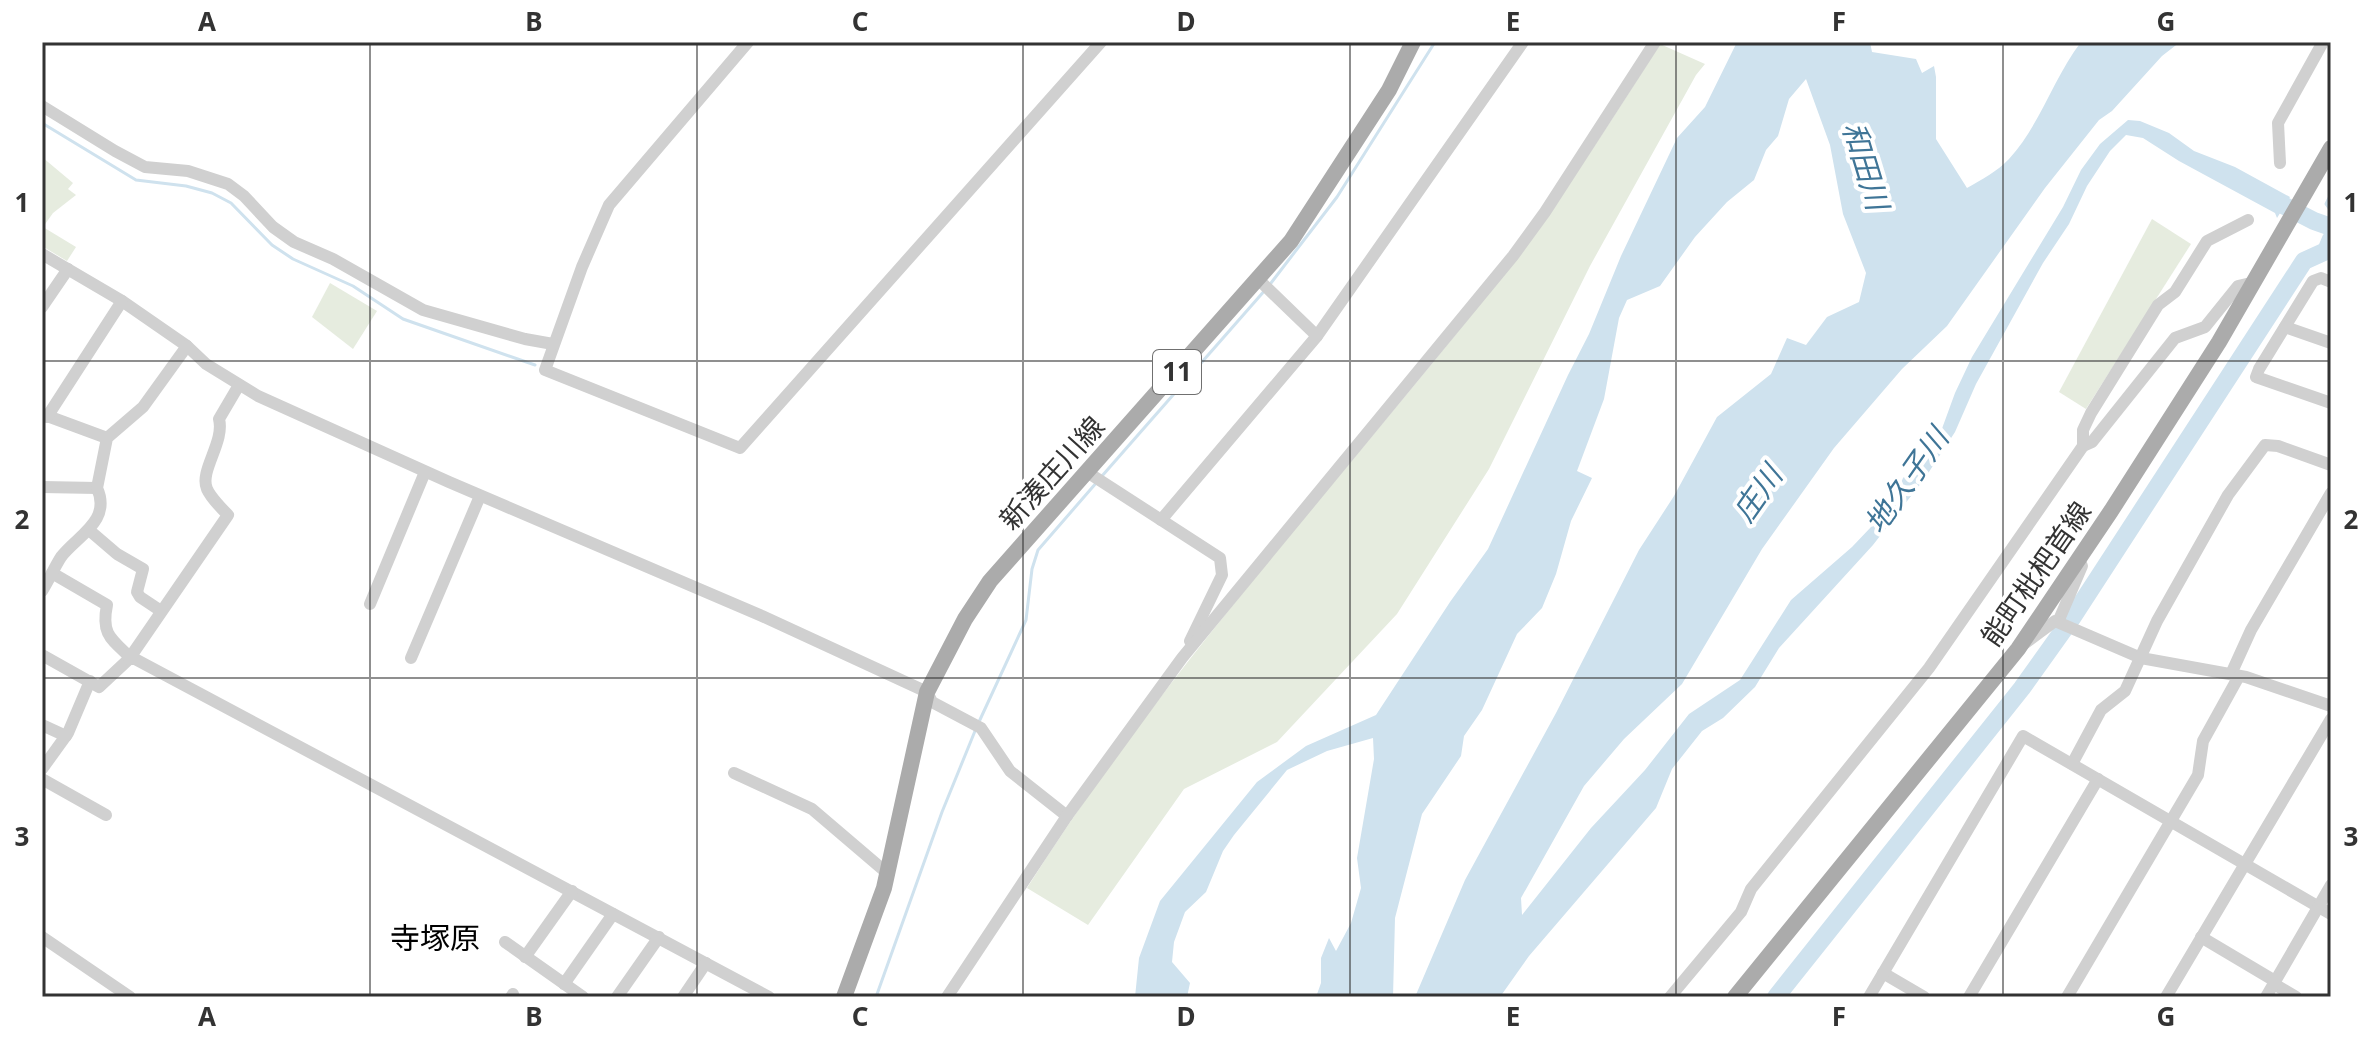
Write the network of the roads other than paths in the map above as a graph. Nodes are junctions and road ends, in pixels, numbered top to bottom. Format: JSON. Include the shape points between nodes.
{"nodes":[{"id":1,"x":748,"y":42,"type":"edge"},
{"id":2,"x":1101,"y":42,"type":"edge"},
{"id":3,"x":1413,"y":42,"type":"edge"},
{"id":4,"x":1523,"y":42,"type":"edge"},
{"id":5,"x":1655,"y":42,"type":"edge"},
{"id":6,"x":2323,"y":42,"type":"edge"},
{"id":7,"x":42,"y":106,"type":"edge"},
{"id":8,"x":2331,"y":148,"type":"edge"},
{"id":9,"x":2280,"y":163,"type":"dead end"},
{"id":10,"x":2248,"y":220,"type":"dead end"},
{"id":11,"x":42,"y":254,"type":"edge"},
{"id":12,"x":68,"y":269,"type":"junction"},
{"id":13,"x":1259,"y":280,"type":"junction"},
{"id":14,"x":2255,"y":282,"type":"junction"},
{"id":15,"x":2331,"y":282,"type":"edge"},
{"id":16,"x":122,"y":301,"type":"junction"},
{"id":17,"x":42,"y":307,"type":"edge"},
{"id":18,"x":2285,"y":327,"type":"junction"},
{"id":19,"x":1317,"y":336,"type":"junction"},
{"id":20,"x":2331,"y":343,"type":"edge"},
{"id":21,"x":553,"y":344,"type":"junction"},
{"id":22,"x":187,"y":346,"type":"junction"},
{"id":23,"x":239,"y":385,"type":"junction"},
{"id":24,"x":2331,"y":403,"type":"edge"},
{"id":25,"x":44,"y":417,"type":"edge"},
{"id":26,"x":107,"y":438,"type":"junction"},
{"id":27,"x":2083,"y":446,"type":"junction"},
{"id":28,"x":2331,"y":465,"type":"edge"},
{"id":29,"x":425,"y":472,"type":"junction"},
{"id":30,"x":1087,"y":472,"type":"junction"},
{"id":31,"x":42,"y":487,"type":"edge"},
{"id":32,"x":97,"y":488,"type":"junction"},
{"id":33,"x":2331,"y":493,"type":"edge"},
{"id":34,"x":480,"y":496,"type":"junction"},
{"id":35,"x":1161,"y":520,"type":"junction"},
{"id":36,"x":89,"y":530,"type":"junction"},
{"id":37,"x":2079,"y":559,"type":"junction"},
{"id":38,"x":52,"y":573,"type":"junction"},
{"id":39,"x":42,"y":591,"type":"edge"},
{"id":40,"x":370,"y":604,"type":"dead end"},
{"id":41,"x":161,"y":611,"type":"junction"},
{"id":42,"x":2058,"y":622,"type":"junction"},
{"id":43,"x":2018,"y":649,"type":"junction"},
{"id":44,"x":42,"y":655,"type":"edge"},
{"id":45,"x":129,"y":658,"type":"junction"},
{"id":46,"x":411,"y":658,"type":"dead end"},
{"id":47,"x":1182,"y":658,"type":"junction"},
{"id":48,"x":2141,"y":658,"type":"junction"},
{"id":49,"x":2235,"y":675,"type":"junction"},
{"id":50,"x":90,"y":681,"type":"junction"},
{"id":51,"x":927,"y":692,"type":"junction"},
{"id":52,"x":2331,"y":706,"type":"edge"},
{"id":53,"x":2331,"y":719,"type":"edge"},
{"id":54,"x":42,"y":725,"type":"edge"},
{"id":55,"x":66,"y":736,"type":"junction"},
{"id":56,"x":2072,"y":764,"type":"junction"},
{"id":57,"x":42,"y":769,"type":"edge"},
{"id":58,"x":734,"y":773,"type":"dead end"},
{"id":59,"x":42,"y":779,"type":"edge"},
{"id":60,"x":2098,"y":779,"type":"junction"},
{"id":61,"x":106,"y":815,"type":"dead end"},
{"id":62,"x":1067,"y":816,"type":"junction"},
{"id":63,"x":2172,"y":821,"type":"junction"},
{"id":64,"x":2245,"y":863,"type":"junction"},
{"id":65,"x":887,"y":873,"type":"junction"},
{"id":66,"x":2331,"y":885,"type":"edge"},
{"id":67,"x":572,"y":891,"type":"junction"},
{"id":68,"x":2319,"y":906,"type":"junction"},
{"id":69,"x":613,"y":914,"type":"junction"},
{"id":70,"x":2331,"y":914,"type":"edge"},
{"id":71,"x":42,"y":937,"type":"edge"},
{"id":72,"x":659,"y":937,"type":"junction"},
{"id":73,"x":2201,"y":937,"type":"junction"},
{"id":74,"x":505,"y":942,"type":"dead end"},
{"id":75,"x":525,"y":957,"type":"junction"},
{"id":76,"x":706,"y":963,"type":"junction"},
{"id":77,"x":1883,"y":973,"type":"junction"},
{"id":78,"x":2274,"y":982,"type":"junction"},
{"id":79,"x":564,"y":984,"type":"junction"},
{"id":80,"x":130,"y":997,"type":"edge"},
{"id":81,"x":583,"y":997,"type":"edge"},
{"id":82,"x":617,"y":997,"type":"edge"},
{"id":83,"x":683,"y":997,"type":"edge"},
{"id":84,"x":769,"y":997,"type":"edge"},
{"id":85,"x":844,"y":997,"type":"edge"},
{"id":86,"x":947,"y":997,"type":"edge"},
{"id":87,"x":1670,"y":997,"type":"edge"},
{"id":88,"x":1735,"y":997,"type":"edge"},
{"id":89,"x":1869,"y":997,"type":"edge"},
{"id":90,"x":1924,"y":997,"type":"edge"},
{"id":91,"x":1969,"y":997,"type":"edge"},
{"id":92,"x":2067,"y":997,"type":"edge"},
{"id":93,"x":2166,"y":997,"type":"edge"},
{"id":94,"x":2266,"y":997,"type":"edge"},
{"id":95,"x":2296,"y":997,"type":"edge"}],
"edges":[{"from":1,"to":21,"type":"street","via":[[609,205]]},
{"from":2,"to":21,"type":"street","via":[[740,448],[545,370]]},
{"from":3,"to":13,"type":"main road","name":"新湊庄川線","number":"11","via":[[1321,199]]},
{"from":4,"to":19,"type":"street"},
{"from":5,"to":47,"type":"street","via":[[1513,256]]},
{"from":6,"to":9,"type":"street","via":[[2278,123]]},
{"from":7,"to":21,"type":"street","via":[[145,167],[188,171],[228,184],[294,242],[423,310]]},
{"from":8,"to":14,"type":"main road","name":"能町枇杷首線"},
{"from":10,"to":27,"type":"street","via":[[2207,241],[2175,292],[2158,305],[2091,413]]},
{"from":11,"to":12,"type":"street"},
{"from":12,"to":16,"type":"street"},
{"from":12,"to":17,"type":"street"},
{"from":13,"to":19,"type":"street"},
{"from":13,"to":30,"type":"main road","name":"新湊庄川線","number":"11"},
{"from":14,"to":27,"type":"street","via":[[2238,286],[2205,327],[2175,338],[2092,442]]},
{"from":14,"to":37,"type":"main road","name":"能町枇杷首線"},
{"from":15,"to":18,"type":"street","via":[[2313,281]]},
{"from":16,"to":22,"type":"street"},
{"from":16,"to":25,"type":"street"},
{"from":18,"to":20,"type":"street"},
{"from":18,"to":24,"type":"street","via":[[2256,377]]},
{"from":19,"to":35,"type":"street"},
{"from":22,"to":23,"type":"street"},
{"from":22,"to":26,"type":"street","via":[[143,407]]},
{"from":23,"to":29,"type":"street"},
{"from":23,"to":41,"type":"street","via":[[219,419],[219,438],[206,479],[206,488],[228,515]]},
{"from":25,"to":26,"type":"street"},
{"from":26,"to":32,"type":"street"},
{"from":27,"to":87,"type":"street","via":[[1929,668]]},
{"from":28,"to":48,"type":"street","via":[[2265,445],[2228,495]]},
{"from":29,"to":34,"type":"street"},
{"from":29,"to":40,"type":"street"},
{"from":30,"to":35,"type":"street"},
{"from":30,"to":51,"type":"main road","name":"新湊庄川線","number":"11","via":[[990,581]]},
{"from":31,"to":32,"type":"street"},
{"from":32,"to":36,"type":"street","via":[[99,513]]},
{"from":33,"to":49,"type":"street","via":[[2251,630]]},
{"from":34,"to":46,"type":"street"},
{"from":34,"to":51,"type":"street"},
{"from":35,"to":47,"type":"street","via":[[1220,558],[1222,575]]},
{"from":36,"to":38,"type":"street","via":[[62,555]]},
{"from":36,"to":41,"type":"street","via":[[143,569],[137,592]]},
{"from":37,"to":42,"type":"street","via":[[2082,566]]},
{"from":37,"to":43,"type":"main road","name":"能町枇杷首線"},
{"from":38,"to":39,"type":"street"},
{"from":38,"to":45,"type":"street","via":[[107,605],[103,621],[108,636]]},
{"from":41,"to":45,"type":"street"},
{"from":42,"to":43,"type":"street"},
{"from":42,"to":48,"type":"street"},
{"from":43,"to":88,"type":"main road","name":"能町枇杷首線"},
{"from":44,"to":50,"type":"street"},
{"from":45,"to":50,"type":"street","via":[[99,687]]},
{"from":45,"to":67,"type":"street"},
{"from":47,"to":62,"type":"street"},
{"from":48,"to":49,"type":"street"},
{"from":48,"to":56,"type":"street","via":[[2125,691],[2101,710]]},
{"from":49,"to":52,"type":"street"},
{"from":49,"to":63,"type":"street","via":[[2203,741],[2198,775]]},
{"from":50,"to":55,"type":"street"},
{"from":51,"to":62,"type":"street","via":[[932,702],[978,726],[1010,771]]},
{"from":51,"to":65,"type":"main road","name":"新湊庄川線","number":"11"},
{"from":53,"to":64,"type":"street"},
{"from":54,"to":55,"type":"street"},
{"from":55,"to":57,"type":"street"},
{"from":56,"to":60,"type":"street"},
{"from":56,"to":77,"type":"street","via":[[2023,736]]},
{"from":58,"to":65,"type":"street","via":[[812,809]]},
{"from":59,"to":61,"type":"street"},
{"from":60,"to":63,"type":"street"},
{"from":60,"to":91,"type":"street"},
{"from":62,"to":86,"type":"street"},
{"from":63,"to":64,"type":"street"},
{"from":63,"to":92,"type":"street"},
{"from":64,"to":68,"type":"street"},
{"from":64,"to":73,"type":"street"},
{"from":65,"to":85,"type":"main road","name":"新湊庄川線","number":"11"},
{"from":66,"to":68,"type":"street"},
{"from":67,"to":69,"type":"street"},
{"from":67,"to":75,"type":"street"},
{"from":68,"to":70,"type":"street"},
{"from":68,"to":78,"type":"street"},
{"from":69,"to":72,"type":"street"},
{"from":69,"to":79,"type":"street"},
{"from":71,"to":80,"type":"street"},
{"from":72,"to":76,"type":"street"},
{"from":72,"to":82,"type":"street"},
{"from":73,"to":78,"type":"street"},
{"from":73,"to":93,"type":"street"},
{"from":74,"to":75,"type":"street"},
{"from":75,"to":79,"type":"street"},
{"from":76,"to":83,"type":"street"},
{"from":76,"to":84,"type":"street"},
{"from":77,"to":89,"type":"street"},
{"from":77,"to":90,"type":"street"},
{"from":78,"to":94,"type":"street"},
{"from":78,"to":95,"type":"street"},
{"from":79,"to":81,"type":"street"}]}
